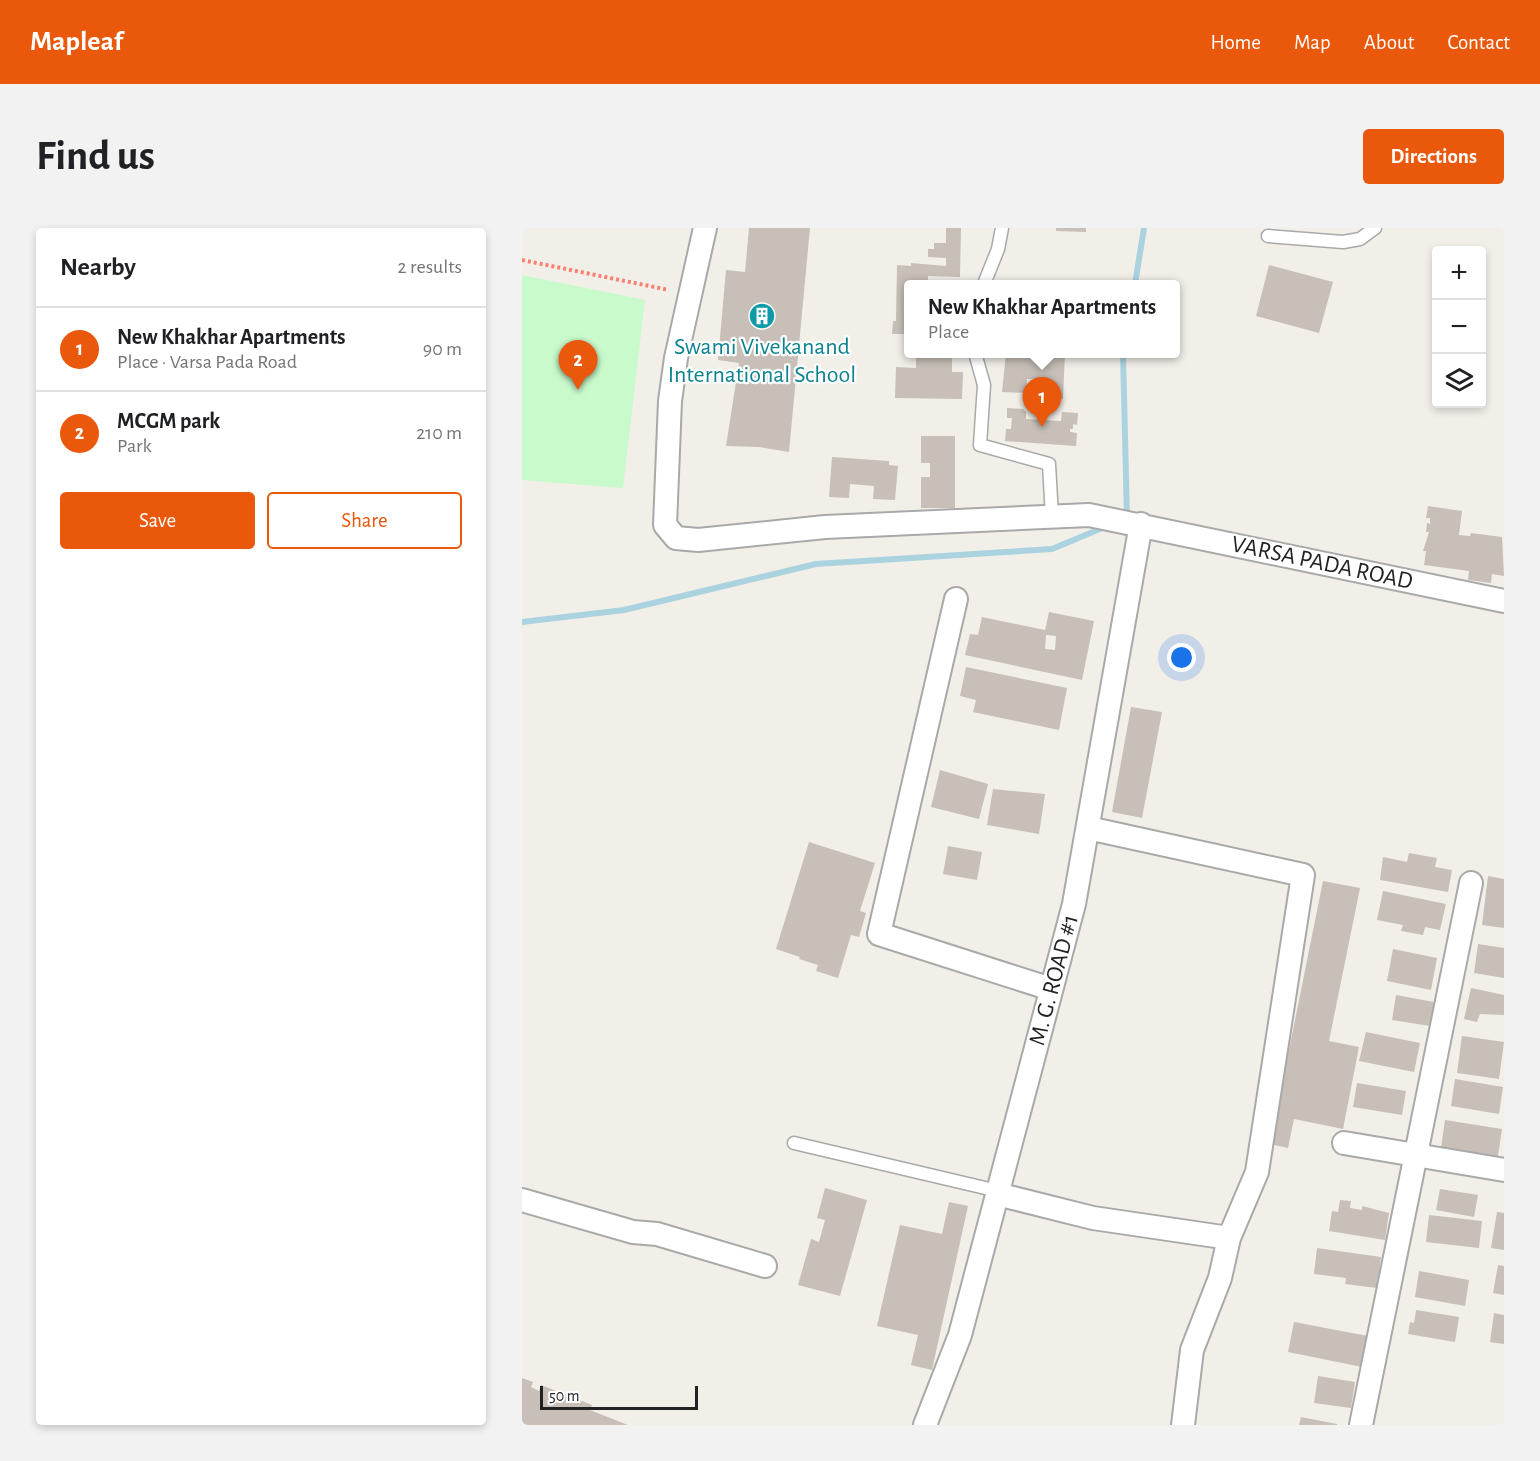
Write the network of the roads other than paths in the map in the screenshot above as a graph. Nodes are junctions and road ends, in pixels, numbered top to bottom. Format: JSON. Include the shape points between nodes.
{"nodes":[{"id":1,"x":705,"y":228,"type":"edge"},
{"id":2,"x":1002,"y":228,"type":"edge"},
{"id":3,"x":1376,"y":228,"type":"edge"},
{"id":4,"x":1268,"y":236,"type":"dead end"},
{"id":5,"x":986,"y":280,"type":"edge"},
{"id":6,"x":976,"y":358,"type":"edge"},
{"id":7,"x":1052,"y":517,"type":"junction"},
{"id":8,"x":1141,"y":524,"type":"junction"},
{"id":9,"x":956,"y":599,"type":"dead end"},
{"id":10,"x":1504,"y":601,"type":"edge"},
{"id":11,"x":1088,"y":828,"type":"junction"},
{"id":12,"x":1471,"y":883,"type":"dead end"},
{"id":13,"x":1051,"y":989,"type":"junction"},
{"id":14,"x":794,"y":1143,"type":"dead end"},
{"id":15,"x":1344,"y":1143,"type":"dead end"},
{"id":16,"x":1416,"y":1155,"type":"junction"},
{"id":17,"x":1504,"y":1170,"type":"edge"},
{"id":18,"x":997,"y":1193,"type":"junction"},
{"id":19,"x":522,"y":1200,"type":"edge"},
{"id":20,"x":1229,"y":1238,"type":"junction"},
{"id":21,"x":765,"y":1266,"type":"dead end"},
{"id":22,"x":924,"y":1425,"type":"edge"},
{"id":23,"x":1183,"y":1425,"type":"edge"},
{"id":24,"x":1361,"y":1425,"type":"edge"}],
"edges":[{"from":1,"to":7,"type":"street","name":"VARSA PADA ROAD","via":[[670,401],[665,525],[676,538],[698,540],[825,527]]},
{"from":2,"to":5,"type":"lane"},
{"from":3,"to":4,"type":"lane","via":[[1360,240],[1343,242]]},
{"from":6,"to":7,"type":"lane","via":[[984,385],[980,445],[1048,464]]},
{"from":7,"to":8,"type":"street","name":"VARSA PADA ROAD","via":[[1089,515]]},
{"from":8,"to":10,"type":"street","name":"VARSA PADA ROAD"},
{"from":8,"to":11,"type":"street","name":"M. G. ROAD #1"},
{"from":9,"to":13,"type":"street","via":[[879,934]]},
{"from":11,"to":13,"type":"street","name":"M. G. ROAD #1","via":[[1074,904]]},
{"from":11,"to":20,"type":"street","via":[[1303,875],[1257,1172]]},
{"from":12,"to":16,"type":"street"},
{"from":13,"to":18,"type":"street","name":"M. G. ROAD #1"},
{"from":14,"to":18,"type":"lane"},
{"from":15,"to":16,"type":"street"},
{"from":16,"to":17,"type":"street"},
{"from":16,"to":24,"type":"street"},
{"from":18,"to":20,"type":"street","via":[[1093,1218]]},
{"from":18,"to":22,"type":"street","name":"M. G. ROAD #1","via":[[960,1335]]},
{"from":19,"to":21,"type":"street","via":[[633,1232],[657,1233]]},
{"from":20,"to":23,"type":"street","via":[[1220,1278],[1192,1350]]}]}
